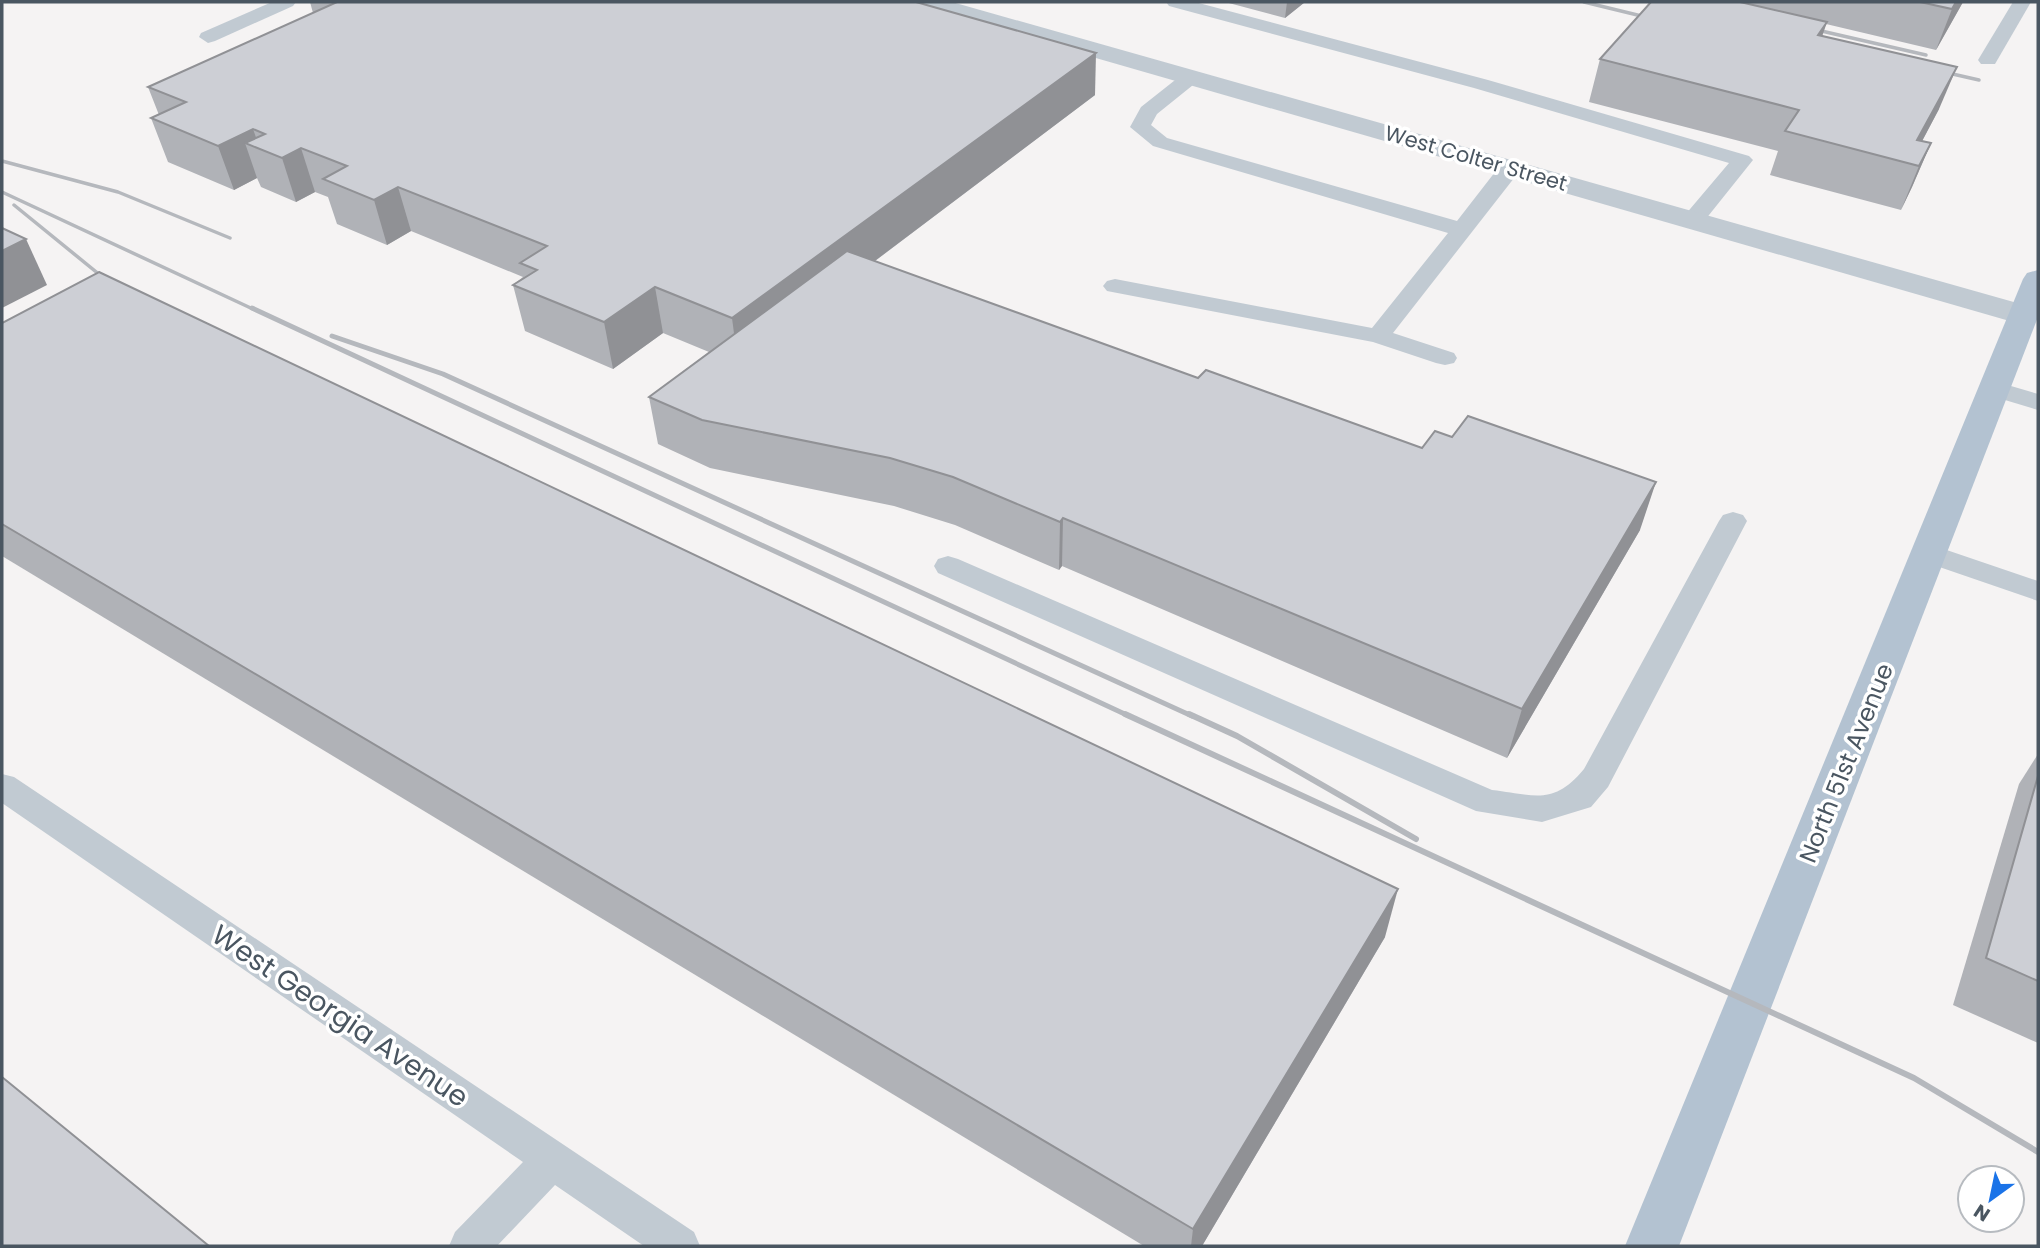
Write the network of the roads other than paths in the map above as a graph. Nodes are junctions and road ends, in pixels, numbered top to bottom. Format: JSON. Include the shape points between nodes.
{"nodes":[{"id":1,"x":287,"y":2,"type":"edge"},
{"id":2,"x":927,"y":2,"type":"edge"},
{"id":3,"x":1175,"y":2,"type":"edge"},
{"id":4,"x":2022,"y":2,"type":"edge"},
{"id":5,"x":208,"y":37,"type":"dead end"},
{"id":6,"x":1988,"y":61,"type":"dead end"},
{"id":7,"x":1191,"y":77,"type":"junction"},
{"id":8,"x":1510,"y":168,"type":"junction"},
{"id":9,"x":1693,"y":220,"type":"junction"},
{"id":10,"x":1462,"y":230,"type":"junction"},
{"id":11,"x":1115,"y":286,"type":"dead end"},
{"id":12,"x":2031,"y":297,"type":"edge"},
{"id":13,"x":1378,"y":336,"type":"junction"},
{"id":14,"x":1445,"y":358,"type":"dead end"},
{"id":15,"x":1994,"y":389,"type":"junction"},
{"id":16,"x":2038,"y":402,"type":"edge"},
{"id":17,"x":1733,"y":522,"type":"dead end"},
{"id":18,"x":1929,"y":553,"type":"junction"},
{"id":19,"x":948,"y":566,"type":"dead end"},
{"id":20,"x":2038,"y":591,"type":"edge"},
{"id":21,"x":2,"y":786,"type":"edge"},
{"id":22,"x":552,"y":1160,"type":"junction"},
{"id":23,"x":470,"y":1246,"type":"edge"},
{"id":24,"x":679,"y":1246,"type":"edge"},
{"id":25,"x":1652,"y":1246,"type":"edge"}],
"edges":[{"from":1,"to":5,"type":"lane"},
{"from":2,"to":7,"type":"street","name":"West Colter Street"},
{"from":3,"to":9,"type":"lane","via":[[1481,83],[1742,160]]},
{"from":4,"to":6,"type":"lane"},
{"from":7,"to":8,"type":"street","name":"West Colter Street"},
{"from":7,"to":10,"type":"lane","via":[[1148,111],[1140,127],[1160,142]]},
{"from":8,"to":9,"type":"street","name":"West Colter Street"},
{"from":8,"to":10,"type":"lane"},
{"from":9,"to":12,"type":"street","name":"West Colter Street"},
{"from":10,"to":13,"type":"lane"},
{"from":11,"to":13,"type":"lane"},
{"from":12,"to":15,"type":"main road","name":"North 51st Avenue"},
{"from":13,"to":14,"type":"lane"},
{"from":15,"to":16,"type":"lane"},
{"from":15,"to":18,"type":"main road","name":"North 51st Avenue"},
{"from":17,"to":19,"type":"lane","via":[[1597,779],[1579,798],[1542,809],[1488,802]]},
{"from":18,"to":20,"type":"lane"},
{"from":18,"to":25,"type":"main road","name":"North 51st Avenue"},
{"from":21,"to":22,"type":"lane","name":"West Georgia Avenue"},
{"from":22,"to":23,"type":"lane"},
{"from":22,"to":24,"type":"lane","name":"West Georgia Avenue"}]}
